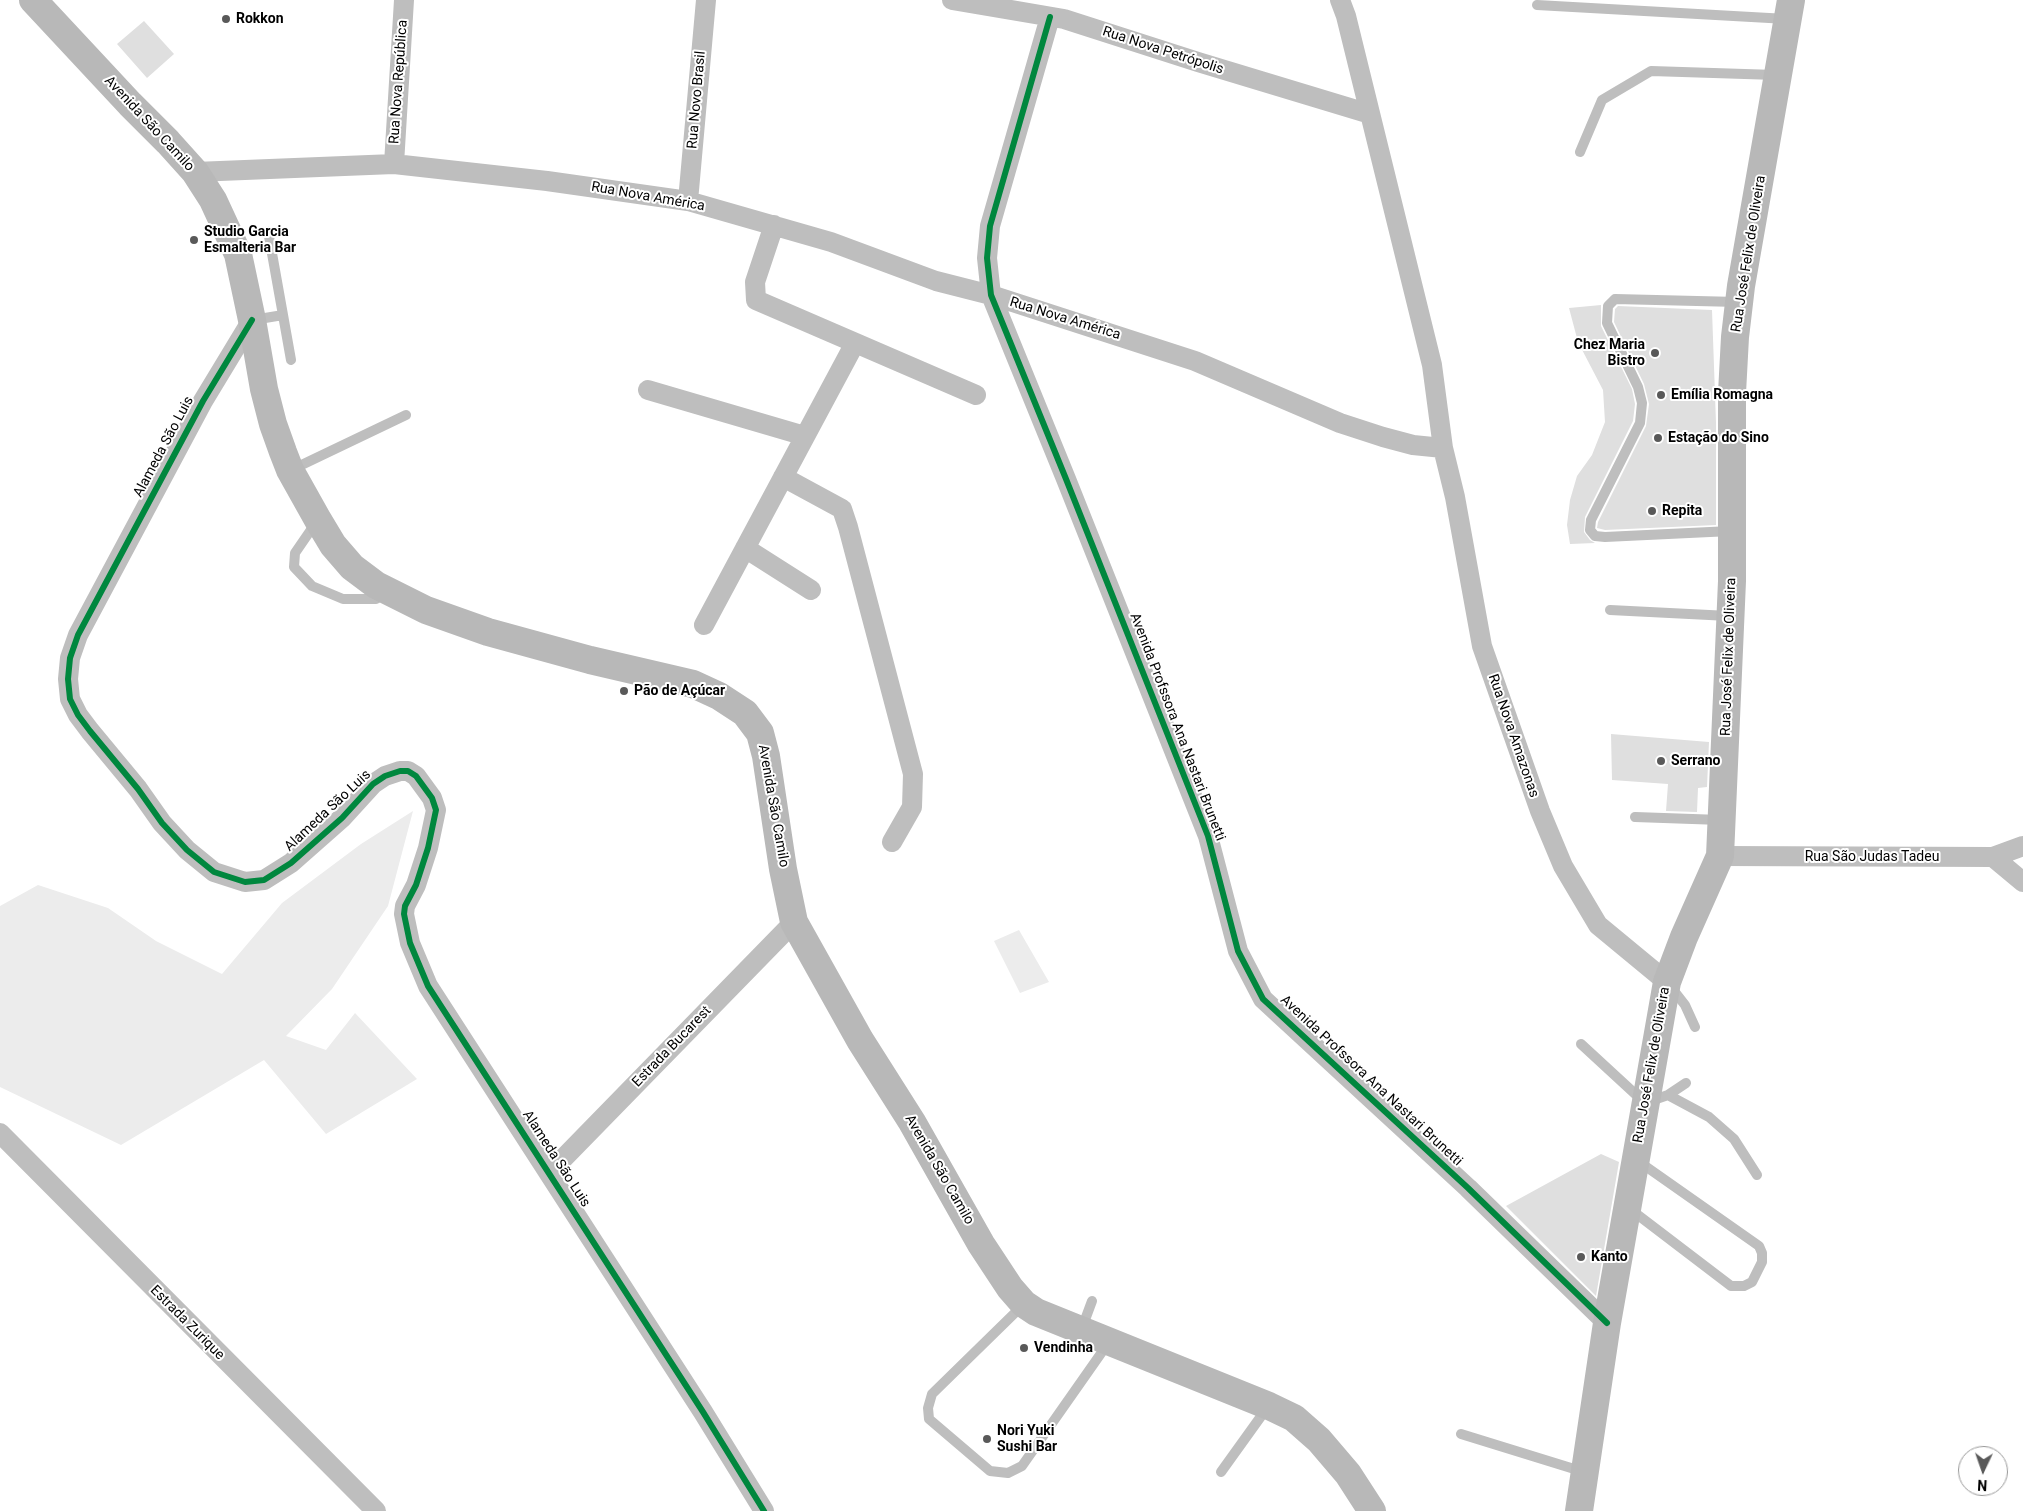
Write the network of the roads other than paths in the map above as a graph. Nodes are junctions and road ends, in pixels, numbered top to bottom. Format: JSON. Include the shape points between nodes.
{"nodes":[{"id":1,"x":33,"y":0,"type":"edge"},
{"id":2,"x":404,"y":0,"type":"edge"},
{"id":3,"x":706,"y":0,"type":"edge"},
{"id":4,"x":952,"y":0,"type":"edge"},
{"id":5,"x":1340,"y":0,"type":"edge"},
{"id":6,"x":1537,"y":5,"type":"dead end"},
{"id":7,"x":1790,"y":9,"type":"edge"},
{"id":8,"x":1050,"y":17,"type":"junction"},
{"id":9,"x":1778,"y":75,"type":"junction"},
{"id":10,"x":1370,"y":114,"type":"junction"},
{"id":11,"x":1580,"y":152,"type":"dead end"},
{"id":12,"x":394,"y":164,"type":"junction"},
{"id":13,"x":194,"y":172,"type":"junction"},
{"id":14,"x":688,"y":201,"type":"junction"},
{"id":15,"x":774,"y":225,"type":"junction"},
{"id":16,"x":268,"y":231,"type":"dead end"},
{"id":17,"x":991,"y":295,"type":"junction"},
{"id":18,"x":1739,"y":302,"type":"junction"},
{"id":19,"x":283,"y":316,"type":"junction"},
{"id":20,"x":252,"y":320,"type":"junction"},
{"id":21,"x":855,"y":343,"type":"junction"},
{"id":22,"x":291,"y":360,"type":"dead end"},
{"id":23,"x":648,"y":390,"type":"dead end"},
{"id":24,"x":976,"y":395,"type":"dead end"},
{"id":25,"x":406,"y":415,"type":"dead end"},
{"id":26,"x":805,"y":436,"type":"junction"},
{"id":27,"x":1443,"y":448,"type":"junction"},
{"id":28,"x":290,"y":470,"type":"junction"},
{"id":29,"x":783,"y":477,"type":"junction"},
{"id":30,"x":318,"y":520,"type":"junction"},
{"id":31,"x":1732,"y":530,"type":"junction"},
{"id":32,"x":745,"y":548,"type":"junction"},
{"id":33,"x":811,"y":590,"type":"dead end"},
{"id":34,"x":388,"y":591,"type":"junction"},
{"id":35,"x":1610,"y":610,"type":"dead end"},
{"id":36,"x":1730,"y":616,"type":"junction"},
{"id":37,"x":704,"y":625,"type":"dead end"},
{"id":38,"x":1635,"y":817,"type":"dead end"},
{"id":39,"x":1722,"y":820,"type":"junction"},
{"id":40,"x":892,"y":842,"type":"dead end"},
{"id":41,"x":2023,"y":846,"type":"edge"},
{"id":42,"x":1720,"y":856,"type":"junction"},
{"id":43,"x":1993,"y":857,"type":"junction"},
{"id":44,"x":2023,"y":882,"type":"edge"},
{"id":45,"x":794,"y":922,"type":"junction"},
{"id":46,"x":1667,"y":982,"type":"junction"},
{"id":47,"x":1695,"y":1027,"type":"dead end"},
{"id":48,"x":1581,"y":1044,"type":"dead end"},
{"id":49,"x":1686,"y":1084,"type":"dead end"},
{"id":50,"x":1657,"y":1099,"type":"junction"},
{"id":51,"x":0,"y":1133,"type":"edge"},
{"id":52,"x":1635,"y":1159,"type":"junction"},
{"id":53,"x":550,"y":1172,"type":"junction"},
{"id":54,"x":1757,"y":1175,"type":"dead end"},
{"id":55,"x":1627,"y":1206,"type":"junction"},
{"id":56,"x":1092,"y":1302,"type":"dead end"},
{"id":57,"x":1024,"y":1304,"type":"junction"},
{"id":58,"x":1607,"y":1323,"type":"junction"},
{"id":59,"x":1081,"y":1331,"type":"junction"},
{"id":60,"x":1109,"y":1342,"type":"junction"},
{"id":61,"x":1269,"y":1406,"type":"junction"},
{"id":62,"x":1461,"y":1434,"type":"dead end"},
{"id":63,"x":1221,"y":1472,"type":"dead end"},
{"id":64,"x":1584,"y":1472,"type":"junction"},
{"id":65,"x":376,"y":1511,"type":"edge"},
{"id":66,"x":764,"y":1511,"type":"edge"},
{"id":67,"x":1372,"y":1511,"type":"edge"},
{"id":68,"x":1578,"y":1511,"type":"edge"}],
"edges":[{"from":1,"to":13,"type":"main road","name":"Avenida São Camilo"},
{"from":2,"to":12,"type":"street","name":"Rua Nova República"},
{"from":3,"to":14,"type":"street","name":"Rua Novo Brasil"},
{"from":4,"to":8,"type":"street","name":"Rua Nova Petrópolis"},
{"from":5,"to":10,"type":"street"},
{"from":6,"to":7,"type":"lane"},
{"from":7,"to":9,"type":"main road","name":"Rua José Felix de Oliveira"},
{"from":8,"to":10,"type":"street","name":"Rua Nova Petrópolis"},
{"from":8,"to":17,"type":"street","name":"Avenida Profssora Ana Nastari Brunetti","via":[[990,226],[986,258]]},
{"from":9,"to":11,"type":"lane","via":[[1651,71],[1602,100]]},
{"from":9,"to":18,"type":"main road","name":"Rua José Felix de Oliveira"},
{"from":10,"to":27,"type":"street","via":[[1432,365]]},
{"from":12,"to":13,"type":"street","name":"Rua Nova América"},
{"from":12,"to":14,"type":"street","name":"Rua Nova América"},
{"from":13,"to":20,"type":"main road","name":"Avenida São Camilo","via":[[213,200],[238,254]]},
{"from":14,"to":15,"type":"street","name":"Rua Nova América"},
{"from":15,"to":17,"type":"street","name":"Rua Nova América","via":[[936,280]]},
{"from":15,"to":21,"type":"street","via":[[755,282],[756,300]]},
{"from":16,"to":19,"type":"lane"},
{"from":17,"to":27,"type":"street","name":"Rua Nova América","via":[[1194,361],[1340,423],[1413,445]]},
{"from":17,"to":58,"type":"street","name":"Avenida Profssora Ana Nastari Brunetti","via":[[1208,836],[1238,951],[1263,999],[1468,1188]]},
{"from":18,"to":31,"type":"main road","name":"Rua José Felix de Oliveira","via":[[1732,393]]},
{"from":18,"to":31,"type":"lane","via":[[1615,299],[1608,306],[1607,323],[1638,387],[1642,403],[1640,423],[1591,520],[1590,530],[1595,536],[1605,537]]},
{"from":19,"to":20,"type":"lane"},
{"from":19,"to":22,"type":"lane"},
{"from":20,"to":28,"type":"main road","name":"Avenida São Camilo","via":[[268,406]]},
{"from":20,"to":53,"type":"street","name":"Alameda São Luis","via":[[203,401],[78,635],[70,658],[70,699],[90,731],[187,850],[214,872],[245,882],[264,880],[291,863],[385,776],[400,770],[416,776],[432,798],[436,810],[428,848],[405,906],[410,943],[428,986]]},
{"from":21,"to":24,"type":"street"},
{"from":21,"to":26,"type":"street"},
{"from":23,"to":26,"type":"street"},
{"from":25,"to":28,"type":"lane"},
{"from":26,"to":29,"type":"street"},
{"from":27,"to":46,"type":"street","name":"Rua Nova Amazonas","via":[[1482,646],[1540,811],[1563,866],[1598,925]]},
{"from":28,"to":30,"type":"main road","name":"Avenida São Camilo"},
{"from":29,"to":32,"type":"street"},
{"from":29,"to":40,"type":"street","via":[[842,509],[848,527],[913,774],[912,807]]},
{"from":30,"to":34,"type":"main road","name":"Avenida São Camilo","via":[[352,567]]},
{"from":30,"to":34,"type":"lane","via":[[294,553],[294,567],[312,586],[343,599],[376,599]]},
{"from":31,"to":36,"type":"main road","name":"Rua José Felix de Oliveira"},
{"from":32,"to":33,"type":"street"},
{"from":32,"to":37,"type":"street"},
{"from":34,"to":45,"type":"main road","name":"Avenida São Camilo","via":[[426,610],[488,632],[692,684],[720,696],[745,713],[760,733],[766,756]]},
{"from":35,"to":36,"type":"lane"},
{"from":36,"to":39,"type":"main road","name":"Rua José Felix de Oliveira"},
{"from":38,"to":39,"type":"lane"},
{"from":39,"to":42,"type":"main road","name":"Rua José Felix de Oliveira"},
{"from":41,"to":43,"type":"street","name":"Rua São Judas Tadeu"},
{"from":42,"to":43,"type":"street","name":"Rua São Judas Tadeu"},
{"from":42,"to":46,"type":"main road","name":"Rua José Felix de Oliveira"},
{"from":43,"to":44,"type":"street"},
{"from":45,"to":53,"type":"street","name":"Estrada Bucarest"},
{"from":45,"to":57,"type":"main road","name":"Avenida São Camilo","via":[[980,1244]]},
{"from":46,"to":47,"type":"lane","via":[[1685,1005]]},
{"from":46,"to":50,"type":"main road","name":"Rua José Felix de Oliveira"},
{"from":48,"to":50,"type":"lane"},
{"from":49,"to":50,"type":"lane"},
{"from":50,"to":52,"type":"main road","name":"Rua José Felix de Oliveira"},
{"from":50,"to":54,"type":"lane","via":[[1709,1117],[1734,1139]]},
{"from":51,"to":65,"type":"street","name":"Estrada Zurique"},
{"from":52,"to":55,"type":"main road","name":"Rua José Felix de Oliveira"},
{"from":52,"to":55,"type":"lane","via":[[1758,1246],[1762,1262],[1752,1282],[1744,1286],[1730,1286]]},
{"from":53,"to":66,"type":"street","name":"Alameda São Luis"},
{"from":55,"to":58,"type":"main road","name":"Rua José Felix de Oliveira"},
{"from":56,"to":59,"type":"lane"},
{"from":57,"to":59,"type":"main road","name":"Avenida São Camilo"},
{"from":57,"to":60,"type":"lane","via":[[932,1394],[928,1408],[930,1419],[990,1471],[1008,1473],[1022,1466]]},
{"from":58,"to":64,"type":"main road","name":"Rua José Felix de Oliveira"},
{"from":59,"to":60,"type":"main road","name":"Avenida São Camilo"},
{"from":60,"to":61,"type":"main road","name":"Avenida São Camilo"},
{"from":61,"to":63,"type":"lane"},
{"from":61,"to":67,"type":"main road","name":"Avenida São Camilo","via":[[1294,1418],[1320,1440]]},
{"from":62,"to":64,"type":"lane"},
{"from":64,"to":68,"type":"main road","name":"Rua José Felix de Oliveira"}]}
